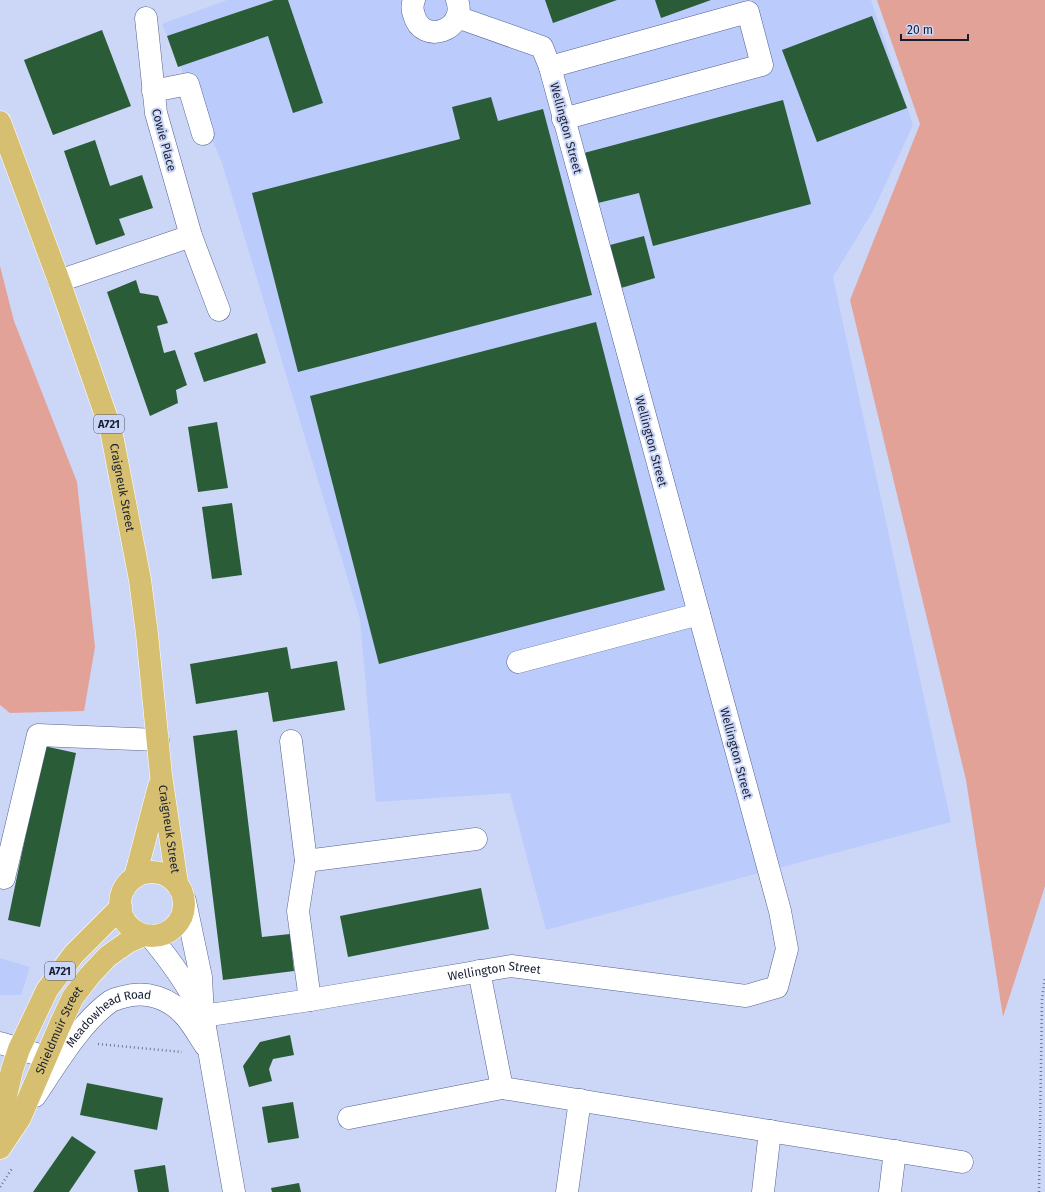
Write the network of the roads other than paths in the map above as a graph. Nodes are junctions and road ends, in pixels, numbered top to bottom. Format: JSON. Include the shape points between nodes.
{"nodes":[{"id":1,"x":410,"y":1,"type":"edge"},
{"id":2,"x":457,"y":9,"type":"edge"},
{"id":3,"x":146,"y":18,"type":"dead end"},
{"id":4,"x":550,"y":68,"type":"junction"},
{"id":5,"x":153,"y":91,"type":"junction"},
{"id":6,"x":563,"y":119,"type":"junction"},
{"id":7,"x":0,"y":122,"type":"edge"},
{"id":8,"x":203,"y":134,"type":"dead end"},
{"id":9,"x":191,"y":236,"type":"junction"},
{"id":10,"x":59,"y":281,"type":"junction"},
{"id":11,"x":219,"y":310,"type":"dead end"},
{"id":12,"x":698,"y":614,"type":"junction"},
{"id":13,"x":518,"y":662,"type":"dead end"},
{"id":14,"x":158,"y":740,"type":"junction"},
{"id":15,"x":291,"y":741,"type":"dead end"},
{"id":16,"x":162,"y":775,"type":"junction"},
{"id":17,"x":476,"y":839,"type":"dead end"},
{"id":18,"x":5,"y":846,"type":"edge"},
{"id":19,"x":306,"y":861,"type":"junction"},
{"id":20,"x":135,"y":877,"type":"junction"},
{"id":21,"x":4,"y":878,"type":"dead end"},
{"id":22,"x":181,"y":892,"type":"junction"},
{"id":23,"x":120,"y":907,"type":"junction"},
{"id":24,"x":147,"y":935,"type":"junction"},
{"id":25,"x":479,"y":971,"type":"junction"},
{"id":26,"x":310,"y":1000,"type":"junction"},
{"id":27,"x":203,"y":1016,"type":"junction"},
{"id":28,"x":10,"y":1046,"type":"edge"},
{"id":29,"x":211,"y":1055,"type":"junction"},
{"id":30,"x":46,"y":1057,"type":"junction"},
{"id":31,"x":502,"y":1088,"type":"junction"},
{"id":32,"x":580,"y":1100,"type":"junction"},
{"id":33,"x":349,"y":1118,"type":"dead end"},
{"id":34,"x":10,"y":1120,"type":"edge"},
{"id":35,"x":770,"y":1131,"type":"junction"},
{"id":36,"x":895,"y":1151,"type":"junction"},
{"id":37,"x":8,"y":1154,"type":"edge"},
{"id":38,"x":962,"y":1162,"type":"dead end"},
{"id":39,"x":234,"y":1192,"type":"edge"},
{"id":40,"x":567,"y":1192,"type":"edge"},
{"id":41,"x":763,"y":1192,"type":"edge"},
{"id":42,"x":890,"y":1192,"type":"edge"}],
"edges":[{"from":1,"to":2,"type":"street","via":[[418,24],[432,32],[440,32],[453,24]]},
{"from":2,"to":4,"type":"street","name":"Wellington Street","via":[[542,47]]},
{"from":3,"to":5,"type":"street","name":"Cowie Place"},
{"from":4,"to":6,"type":"street","name":"Wellington Street"},
{"from":4,"to":6,"type":"street","via":[[748,12],[762,65]]},
{"from":5,"to":8,"type":"street","via":[[188,84]]},
{"from":5,"to":9,"type":"street","name":"Cowie Place","via":[[156,113]]},
{"from":6,"to":12,"type":"street","name":"Wellington Street"},
{"from":7,"to":10,"type":"main road","name":"Craigneuk Street","number":"A721"},
{"from":9,"to":10,"type":"street"},
{"from":9,"to":11,"type":"street","name":"Cowie Place"},
{"from":10,"to":14,"type":"main road","name":"Craigneuk Street","number":"A721","via":[[111,430],[140,580]]},
{"from":12,"to":13,"type":"street"},
{"from":12,"to":25,"type":"street","name":"Wellington Street","via":[[780,911],[787,949],[777,987],[746,996],[511,966]]},
{"from":14,"to":16,"type":"main road","name":"Craigneuk Street","number":"A721"},
{"from":14,"to":18,"type":"street","via":[[38,735]]},
{"from":15,"to":19,"type":"street"},
{"from":16,"to":20,"type":"main road","name":"Craigneuk Street","number":"A721"},
{"from":16,"to":22,"type":"main road","name":"Craigneuk Street","number":"A721"},
{"from":17,"to":19,"type":"street"},
{"from":18,"to":21,"type":"street"},
{"from":19,"to":26,"type":"street","via":[[298,911]]},
{"from":20,"to":22,"type":"main road","via":[[160,872],[169,876]]},
{"from":20,"to":23,"type":"main road","number":"A721","via":[[125,887]]},
{"from":22,"to":24,"type":"main road","number":"A721","via":[[184,912],[179,922],[161,935]]},
{"from":22,"to":27,"type":"street","name":"Meadowhead Road","via":[[201,977]]},
{"from":23,"to":24,"type":"main road","via":[[123,918],[130,927]]},
{"from":23,"to":28,"type":"main road","name":"Shieldmuir Street","number":"A721","via":[[74,954]]},
{"from":24,"to":27,"type":"street","name":"Meadowhead Road","via":[[192,993]]},
{"from":24,"to":30,"type":"main road","name":"Shieldmuir Street","number":"A721","via":[[136,937],[118,949],[90,974],[73,997]]},
{"from":25,"to":26,"type":"street","name":"Wellington Street"},
{"from":25,"to":31,"type":"street"},
{"from":26,"to":27,"type":"street","name":"Wellington Street"},
{"from":27,"to":29,"type":"street","name":"Meadowhead Road"},
{"from":28,"to":30,"type":"street"},
{"from":28,"to":34,"type":"main road","name":"Shieldmuir Street","number":"A721"},
{"from":29,"to":34,"type":"street","name":"Meadowhead Road","via":[[186,1017],[160,998],[147,994],[131,994],[112,1000],[90,1021]]},
{"from":29,"to":39,"type":"street","name":"Meadowhead Road"},
{"from":30,"to":34,"type":"main road","name":"Shieldmuir Street","number":"A721"},
{"from":31,"to":32,"type":"street"},
{"from":31,"to":33,"type":"street"},
{"from":32,"to":35,"type":"street"},
{"from":32,"to":40,"type":"street"},
{"from":34,"to":37,"type":"main road","name":"Shieldmuir Street","number":"A721"},
{"from":35,"to":36,"type":"street"},
{"from":35,"to":41,"type":"street"},
{"from":36,"to":38,"type":"street"},
{"from":36,"to":42,"type":"street"}]}
